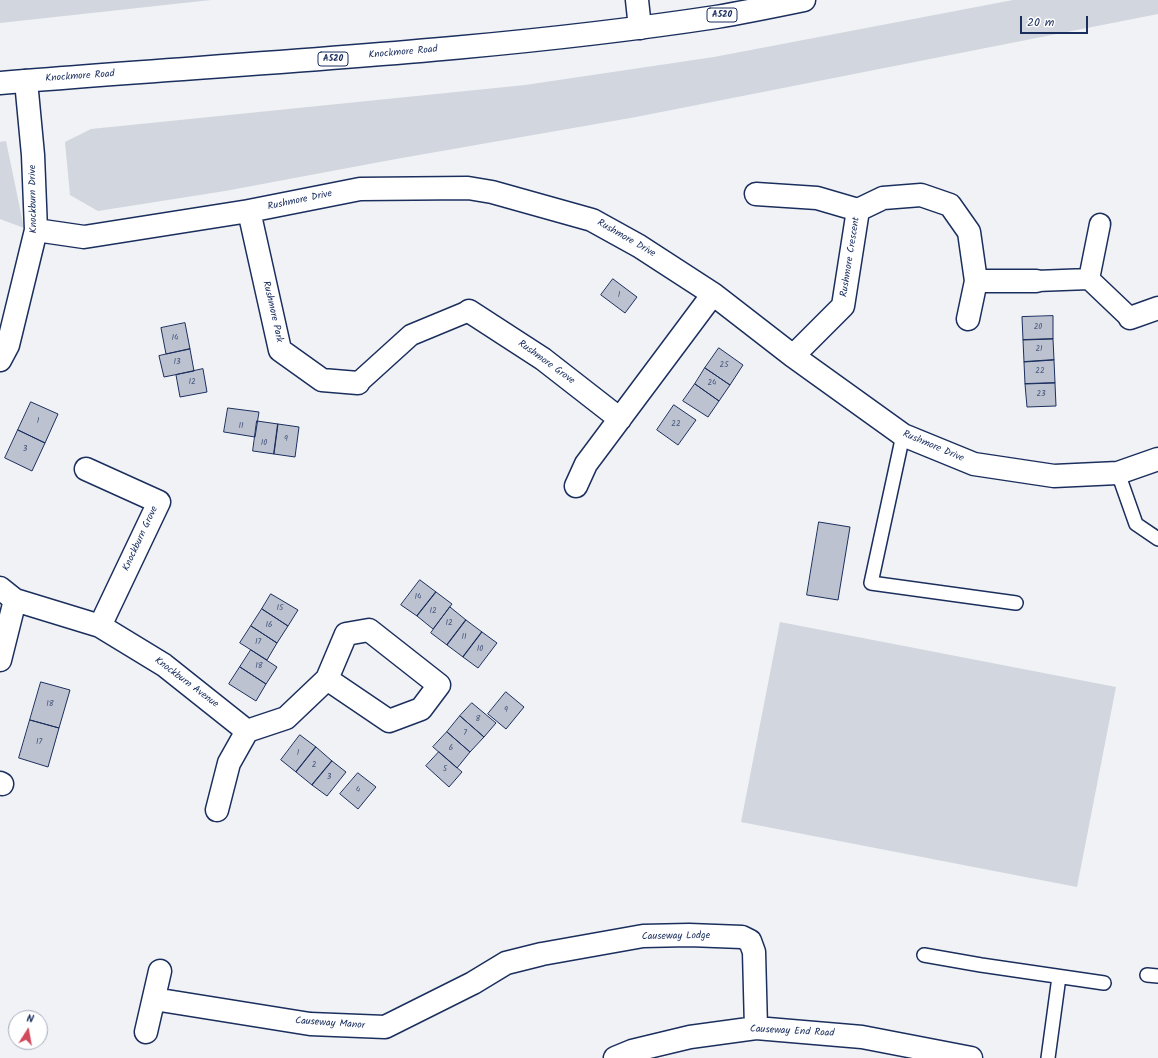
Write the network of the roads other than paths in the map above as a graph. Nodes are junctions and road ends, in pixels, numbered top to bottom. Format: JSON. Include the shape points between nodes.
{"nodes":[{"id":1,"x":637,"y":0,"type":"edge"},
{"id":2,"x":804,"y":0,"type":"edge"},
{"id":3,"x":640,"y":28,"type":"junction"},
{"id":4,"x":26,"y":81,"type":"junction"},
{"id":5,"x":0,"y":83,"type":"edge"},
{"id":6,"x":756,"y":194,"type":"dead end"},
{"id":7,"x":858,"y":210,"type":"junction"},
{"id":8,"x":250,"y":211,"type":"junction"},
{"id":9,"x":1100,"y":224,"type":"dead end"},
{"id":10,"x":36,"y":230,"type":"junction"},
{"id":11,"x":1089,"y":279,"type":"junction"},
{"id":12,"x":976,"y":281,"type":"junction"},
{"id":13,"x":1036,"y":281,"type":"joint"},
{"id":14,"x":713,"y":294,"type":"junction"},
{"id":15,"x":1158,"y":308,"type":"edge"},
{"id":16,"x":469,"y":311,"type":"joint"},
{"id":17,"x":1130,"y":318,"type":"joint"},
{"id":18,"x":968,"y":319,"type":"dead end"},
{"id":19,"x":794,"y":356,"type":"junction"},
{"id":20,"x":0,"y":360,"type":"edge"},
{"id":21,"x":358,"y":383,"type":"joint"},
{"id":22,"x":620,"y":419,"type":"junction"},
{"id":23,"x":903,"y":435,"type":"junction"},
{"id":24,"x":1158,"y":459,"type":"edge"},
{"id":25,"x":86,"y":469,"type":"dead end"},
{"id":26,"x":1118,"y":473,"type":"junction"},
{"id":27,"x":576,"y":486,"type":"dead end"},
{"id":28,"x":1158,"y":539,"type":"edge"},
{"id":29,"x":8,"y":594,"type":"edge"},
{"id":30,"x":1016,"y":603,"type":"dead end"},
{"id":31,"x":100,"y":626,"type":"junction"},
{"id":32,"x":0,"y":660,"type":"edge"},
{"id":33,"x":327,"y":679,"type":"junction"},
{"id":34,"x":248,"y":731,"type":"junction"},
{"id":35,"x":217,"y":810,"type":"dead end"},
{"id":36,"x":924,"y":955,"type":"dead end"},
{"id":37,"x":160,"y":971,"type":"dead end"},
{"id":38,"x":1059,"y":977,"type":"junction"},
{"id":39,"x":473,"y":982,"type":"joint"},
{"id":40,"x":1104,"y":983,"type":"dead end"},
{"id":41,"x":154,"y":999,"type":"junction"},
{"id":42,"x":756,"y":1028,"type":"junction"},
{"id":43,"x":146,"y":1032,"type":"dead end"},
{"id":44,"x":615,"y":1058,"type":"edge"},
{"id":45,"x":971,"y":1058,"type":"edge"},
{"id":46,"x":1048,"y":1058,"type":"edge"}],
"edges":[{"from":1,"to":3,"type":"street"},
{"from":2,"to":3,"type":"street","name":"Knockmore Road","number":"A520"},
{"from":3,"to":4,"type":"street","name":"Knockmore Road","number":"A520","via":[[338,58]]},
{"from":4,"to":5,"type":"street","name":"Knockmore Road","number":"A520"},
{"from":4,"to":10,"type":"street","name":"Knockburn Drive","via":[[33,155]]},
{"from":6,"to":7,"type":"street","name":"Rushmore Crescent","via":[[817,198]]},
{"from":7,"to":12,"type":"street","name":"Rushmore Crescent","via":[[883,198],[921,195],[950,205],[970,232]]},
{"from":7,"to":19,"type":"street","name":"Rushmore Crescent","via":[[844,306]]},
{"from":8,"to":10,"type":"street","name":"Rushmore Drive","via":[[84,237]]},
{"from":8,"to":14,"type":"street","name":"Rushmore Drive","via":[[360,189],[468,188],[492,192],[592,220],[639,246]]},
{"from":8,"to":21,"type":"street","name":"Rushmore Park","via":[[280,350],[322,380]]},
{"from":9,"to":11,"type":"street"},
{"from":10,"to":20,"type":"street","name":"Knockburn Drive","via":[[8,345]]},
{"from":11,"to":13,"type":"street"},
{"from":11,"to":17,"type":"street"},
{"from":12,"to":13,"type":"street"},
{"from":12,"to":18,"type":"street","name":"Rushmore Crescent"},
{"from":14,"to":19,"type":"street","name":"Rushmore Drive"},
{"from":14,"to":22,"type":"street"},
{"from":15,"to":17,"type":"street"},
{"from":16,"to":21,"type":"street","via":[[411,334]]},
{"from":16,"to":22,"type":"street","name":"Rushmore Grove","via":[[543,359]]},
{"from":19,"to":23,"type":"street","name":"Rushmore Drive"},
{"from":22,"to":27,"type":"street","via":[[586,464]]},
{"from":23,"to":26,"type":"street","name":"Rushmore Drive","via":[[974,464],[1054,476]]},
{"from":23,"to":30,"type":"lane","via":[[871,583]]},
{"from":24,"to":26,"type":"street","name":"Rushmore Drive"},
{"from":25,"to":31,"type":"street","name":"Knockburn Grove","via":[[159,502]]},
{"from":26,"to":28,"type":"lane","via":[[1136,524]]},
{"from":29,"to":31,"type":"street","name":"Knockburn Avenue"},
{"from":29,"to":32,"type":"street"},
{"from":31,"to":34,"type":"street","name":"Knockburn Avenue","via":[[164,665]]},
{"from":33,"to":33,"type":"street","via":[[346,634],[369,630],[439,685],[421,709],[388,721]]},
{"from":33,"to":34,"type":"street","via":[[286,718]]},
{"from":34,"to":35,"type":"street","via":[[229,763]]},
{"from":36,"to":38,"type":"lane"},
{"from":37,"to":41,"type":"street"},
{"from":38,"to":40,"type":"lane"},
{"from":38,"to":46,"type":"lane"},
{"from":39,"to":41,"type":"street","name":"Causeway Manor","via":[[385,1027],[310,1024]]},
{"from":39,"to":42,"type":"street","name":"Causeway Lodge","via":[[506,963],[643,936],[742,937],[750,941],[754,952]]},
{"from":41,"to":43,"type":"street"},
{"from":42,"to":44,"type":"street","name":"Causeway End Road","via":[[690,1037],[632,1051]]},
{"from":42,"to":45,"type":"street","name":"Causeway End Road","via":[[862,1037]]}]}
